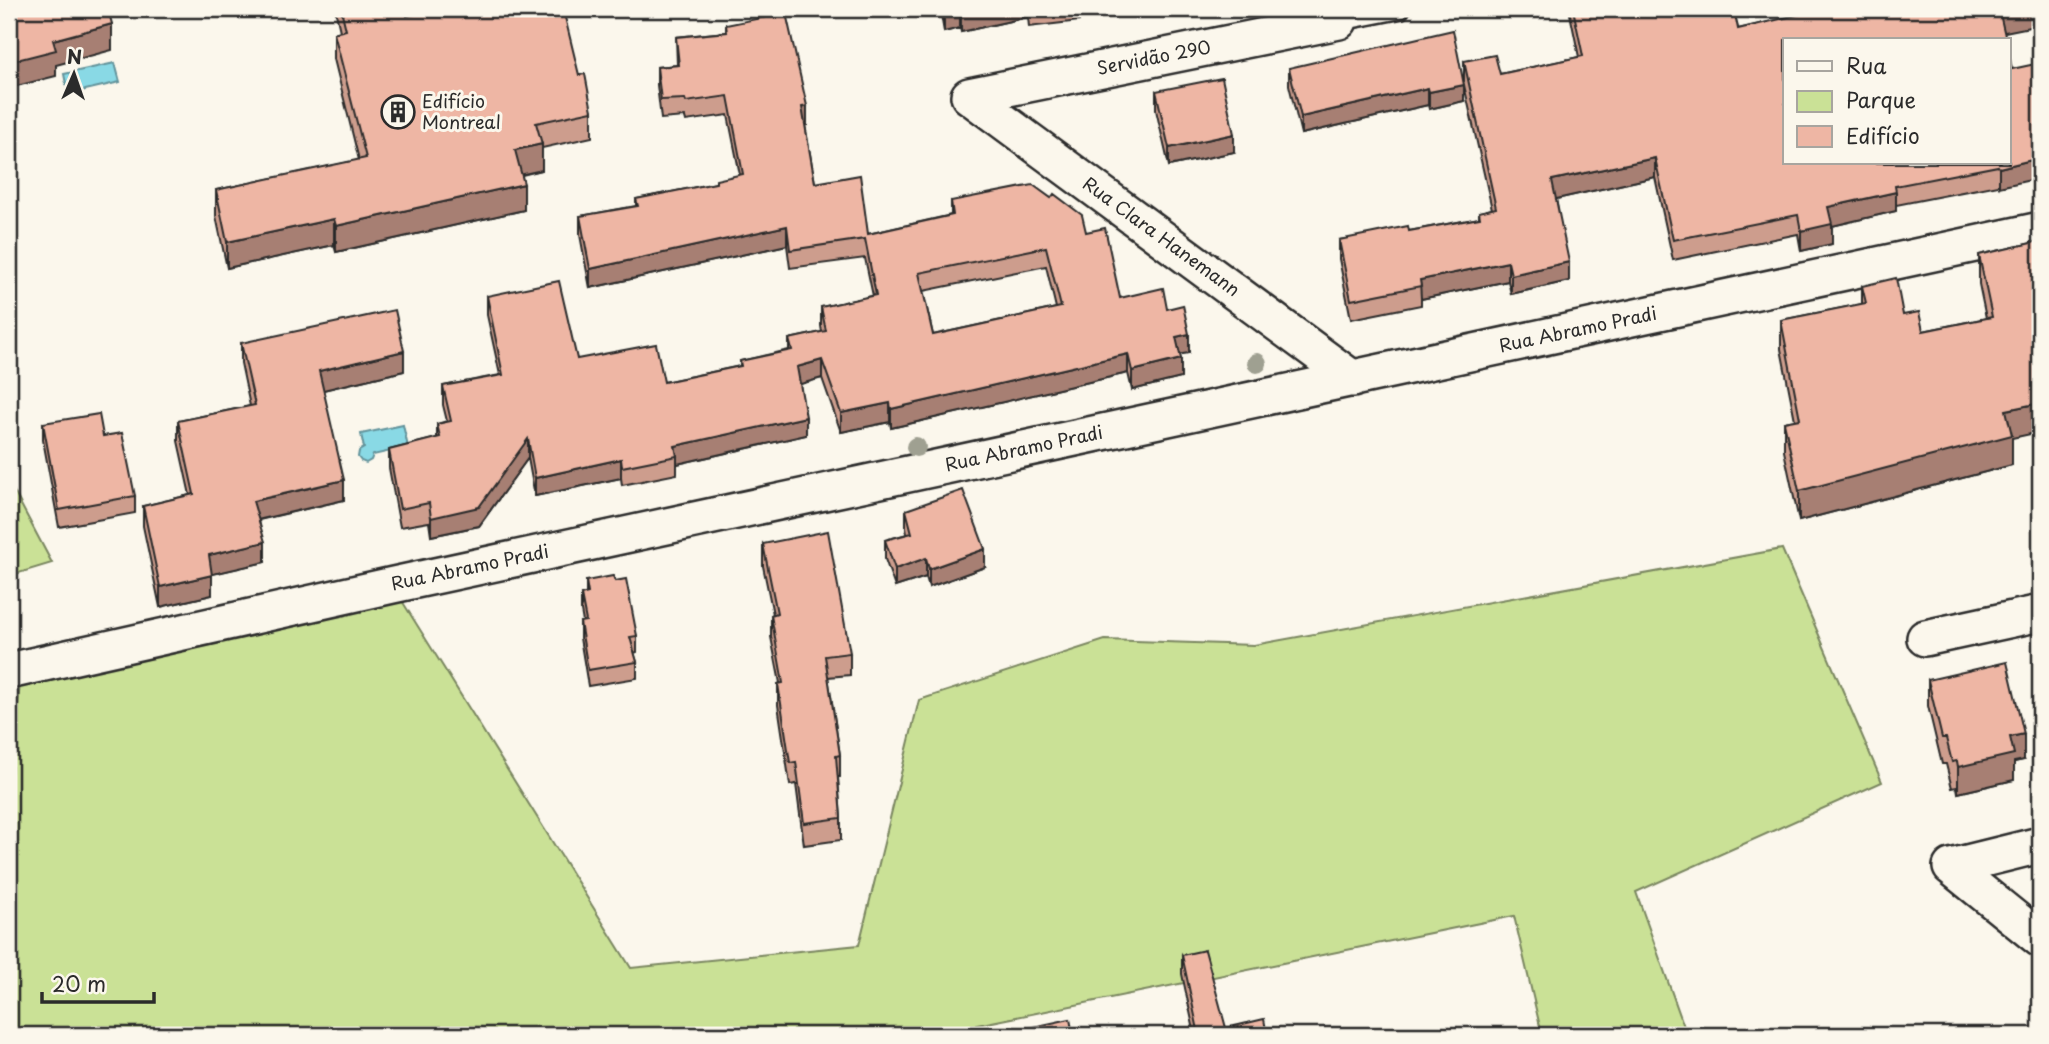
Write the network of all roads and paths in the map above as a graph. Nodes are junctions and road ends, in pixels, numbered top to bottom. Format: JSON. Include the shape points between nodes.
{"nodes":[{"id":1,"x":1400,"y":9,"type":"edge"},
{"id":2,"x":1339,"y":21,"type":"joint"},
{"id":3,"x":969,"y":96,"type":"joint"},
{"id":4,"x":2040,"y":230,"type":"edge"},
{"id":5,"x":1353,"y":379,"type":"junction"},
{"id":6,"x":2040,"y":613,"type":"edge"},
{"id":7,"x":1925,"y":638,"type":"dead end"},
{"id":8,"x":9,"y":671,"type":"edge"},
{"id":9,"x":2040,"y":845,"type":"edge"},
{"id":10,"x":2040,"y":939,"type":"edge"}],
"edges":[{"from":1,"to":2,"type":"lane"},
{"from":2,"to":3,"type":"street","name":"Servidão 290"},
{"from":3,"to":5,"type":"street","name":"Rua Clara Hanemann"},
{"from":4,"to":5,"type":"street","name":"Rua Abramo Pradi"},
{"from":5,"to":8,"type":"street","name":"Rua Abramo Pradi"},
{"from":6,"to":7,"type":"street"},
{"from":9,"to":10,"type":"street","via":[[1951,867]]}]}
